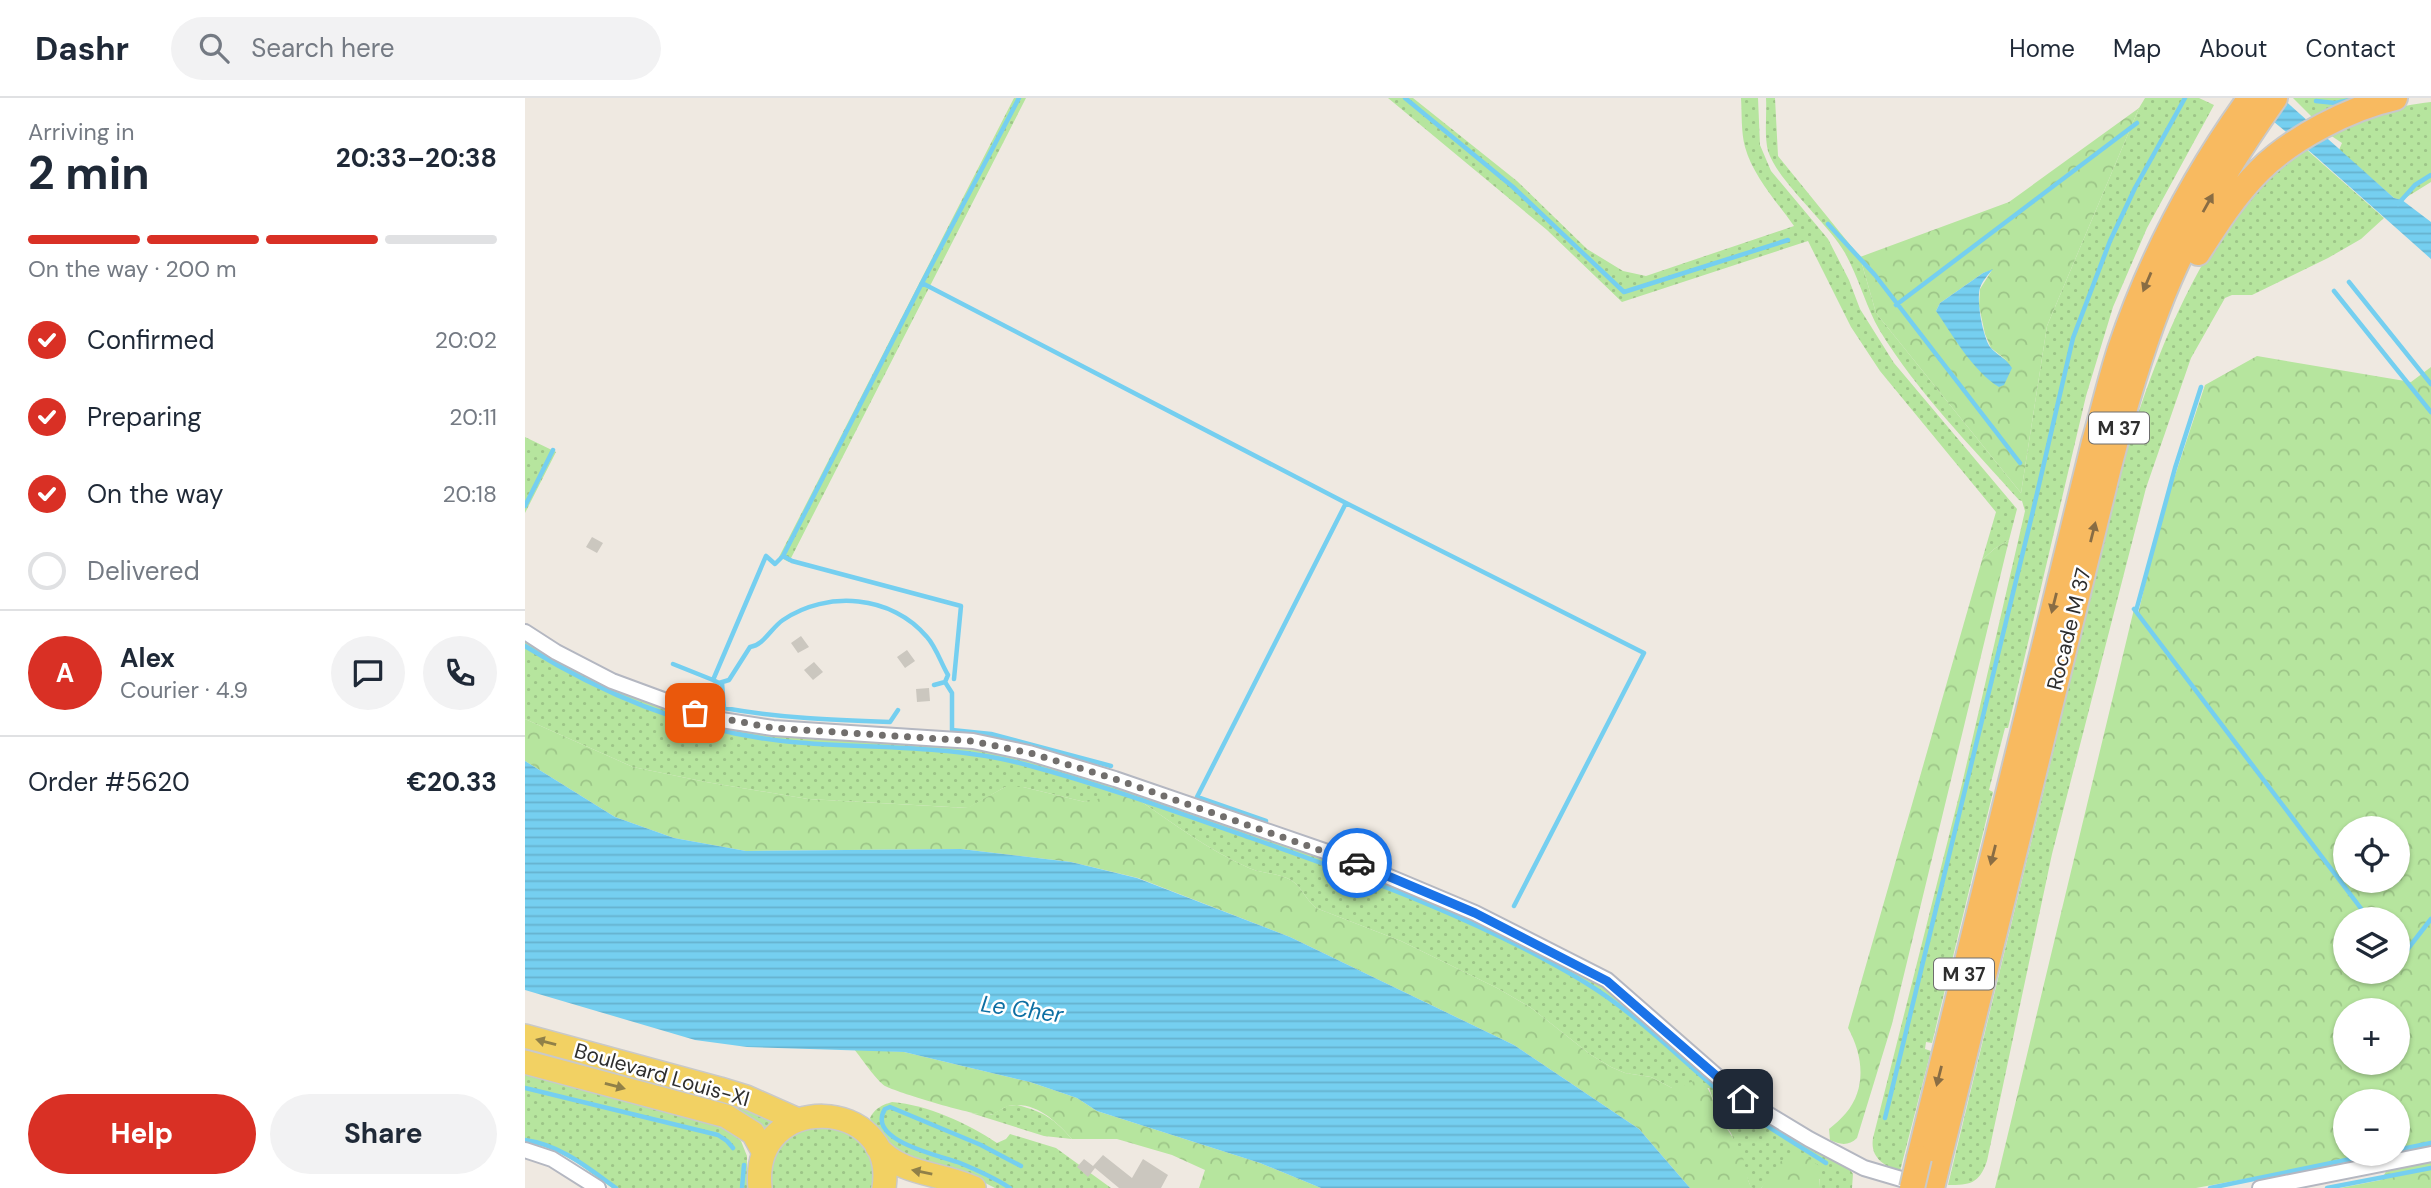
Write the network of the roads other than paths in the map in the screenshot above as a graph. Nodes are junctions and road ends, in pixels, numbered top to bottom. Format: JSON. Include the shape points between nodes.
{"nodes":[{"id":1,"x":2250,"y":98,"type":"edge"},
{"id":2,"x":2275,"y":98,"type":"edge"},
{"id":3,"x":2395,"y":98,"type":"edge"},
{"id":4,"x":2234,"y":117,"type":"edge"},
{"id":5,"x":2158,"y":307,"type":"junction"},
{"id":6,"x":525,"y":632,"type":"edge"},
{"id":7,"x":2031,"y":738,"type":"junction"},
{"id":8,"x":525,"y":1036,"type":"edge"},
{"id":9,"x":525,"y":1062,"type":"edge"},
{"id":10,"x":798,"y":1120,"type":"junction"},
{"id":11,"x":877,"y":1147,"type":"junction"},
{"id":12,"x":525,"y":1150,"type":"edge"},
{"id":13,"x":764,"y":1153,"type":"junction"},
{"id":14,"x":2431,"y":1153,"type":"edge"},
{"id":15,"x":1929,"y":1161,"type":"junction"},
{"id":16,"x":598,"y":1188,"type":"edge"},
{"id":17,"x":760,"y":1188,"type":"edge"},
{"id":18,"x":884,"y":1188,"type":"edge"},
{"id":19,"x":974,"y":1188,"type":"edge"},
{"id":20,"x":1912,"y":1188,"type":"edge"},
{"id":21,"x":1932,"y":1188,"type":"edge"},
{"id":22,"x":2260,"y":1188,"type":"edge"}],
"edges":[{"from":1,"to":4,"type":"highway","name":"Rocade M 37","number":"M 37"},
{"from":2,"to":4,"type":"highway","name":"Rocade M 37","number":"M 37"},
{"from":3,"to":5,"type":"highway","via":[[2322,126],[2274,157],[2229,207],[2184,277]]},
{"from":5,"to":4,"type":"highway","name":"Rocade M 37","number":"M 37","one_way":true,"via":[[2207,204]]},
{"from":4,"to":7,"type":"highway","name":"Rocade M 37","number":"M 37","one_way":true,"via":[[2154,264],[2120,350],[2094,442]]},
{"from":7,"to":5,"type":"highway","name":"Rocade M 37","number":"M 37","one_way":true},
{"from":6,"to":21,"type":"street","via":[[612,681],[715,719],[998,746],[1115,779],[1342,857],[1475,913],[1607,981],[1743,1099],[1852,1163]]},
{"from":7,"to":15,"type":"highway","name":"Rocade M 37","number":"M 37"},
{"from":10,"to":8,"type":"main road","name":"Boulevard Louis-XI","one_way":true,"via":[[746,1097]]},
{"from":9,"to":13,"type":"main road","name":"Boulevard Louis-XI","one_way":true,"via":[[726,1116],[753,1133]]},
{"from":10,"to":11,"type":"main road","via":[[818,1115],[839,1117],[866,1133]]},
{"from":10,"to":13,"type":"main road","via":[[778,1133]]},
{"from":11,"to":18,"type":"main road"},
{"from":19,"to":11,"type":"main road","one_way":true,"via":[[902,1167]]},
{"from":12,"to":16,"type":"street","via":[[552,1159]]},
{"from":13,"to":17,"type":"main road"},
{"from":14,"to":22,"type":"street"},
{"from":15,"to":20,"type":"highway","name":"Rocade M 37","number":"M 37","bridge":true},
{"from":15,"to":21,"type":"highway","name":"Rocade M 37","number":"M 37"}]}
